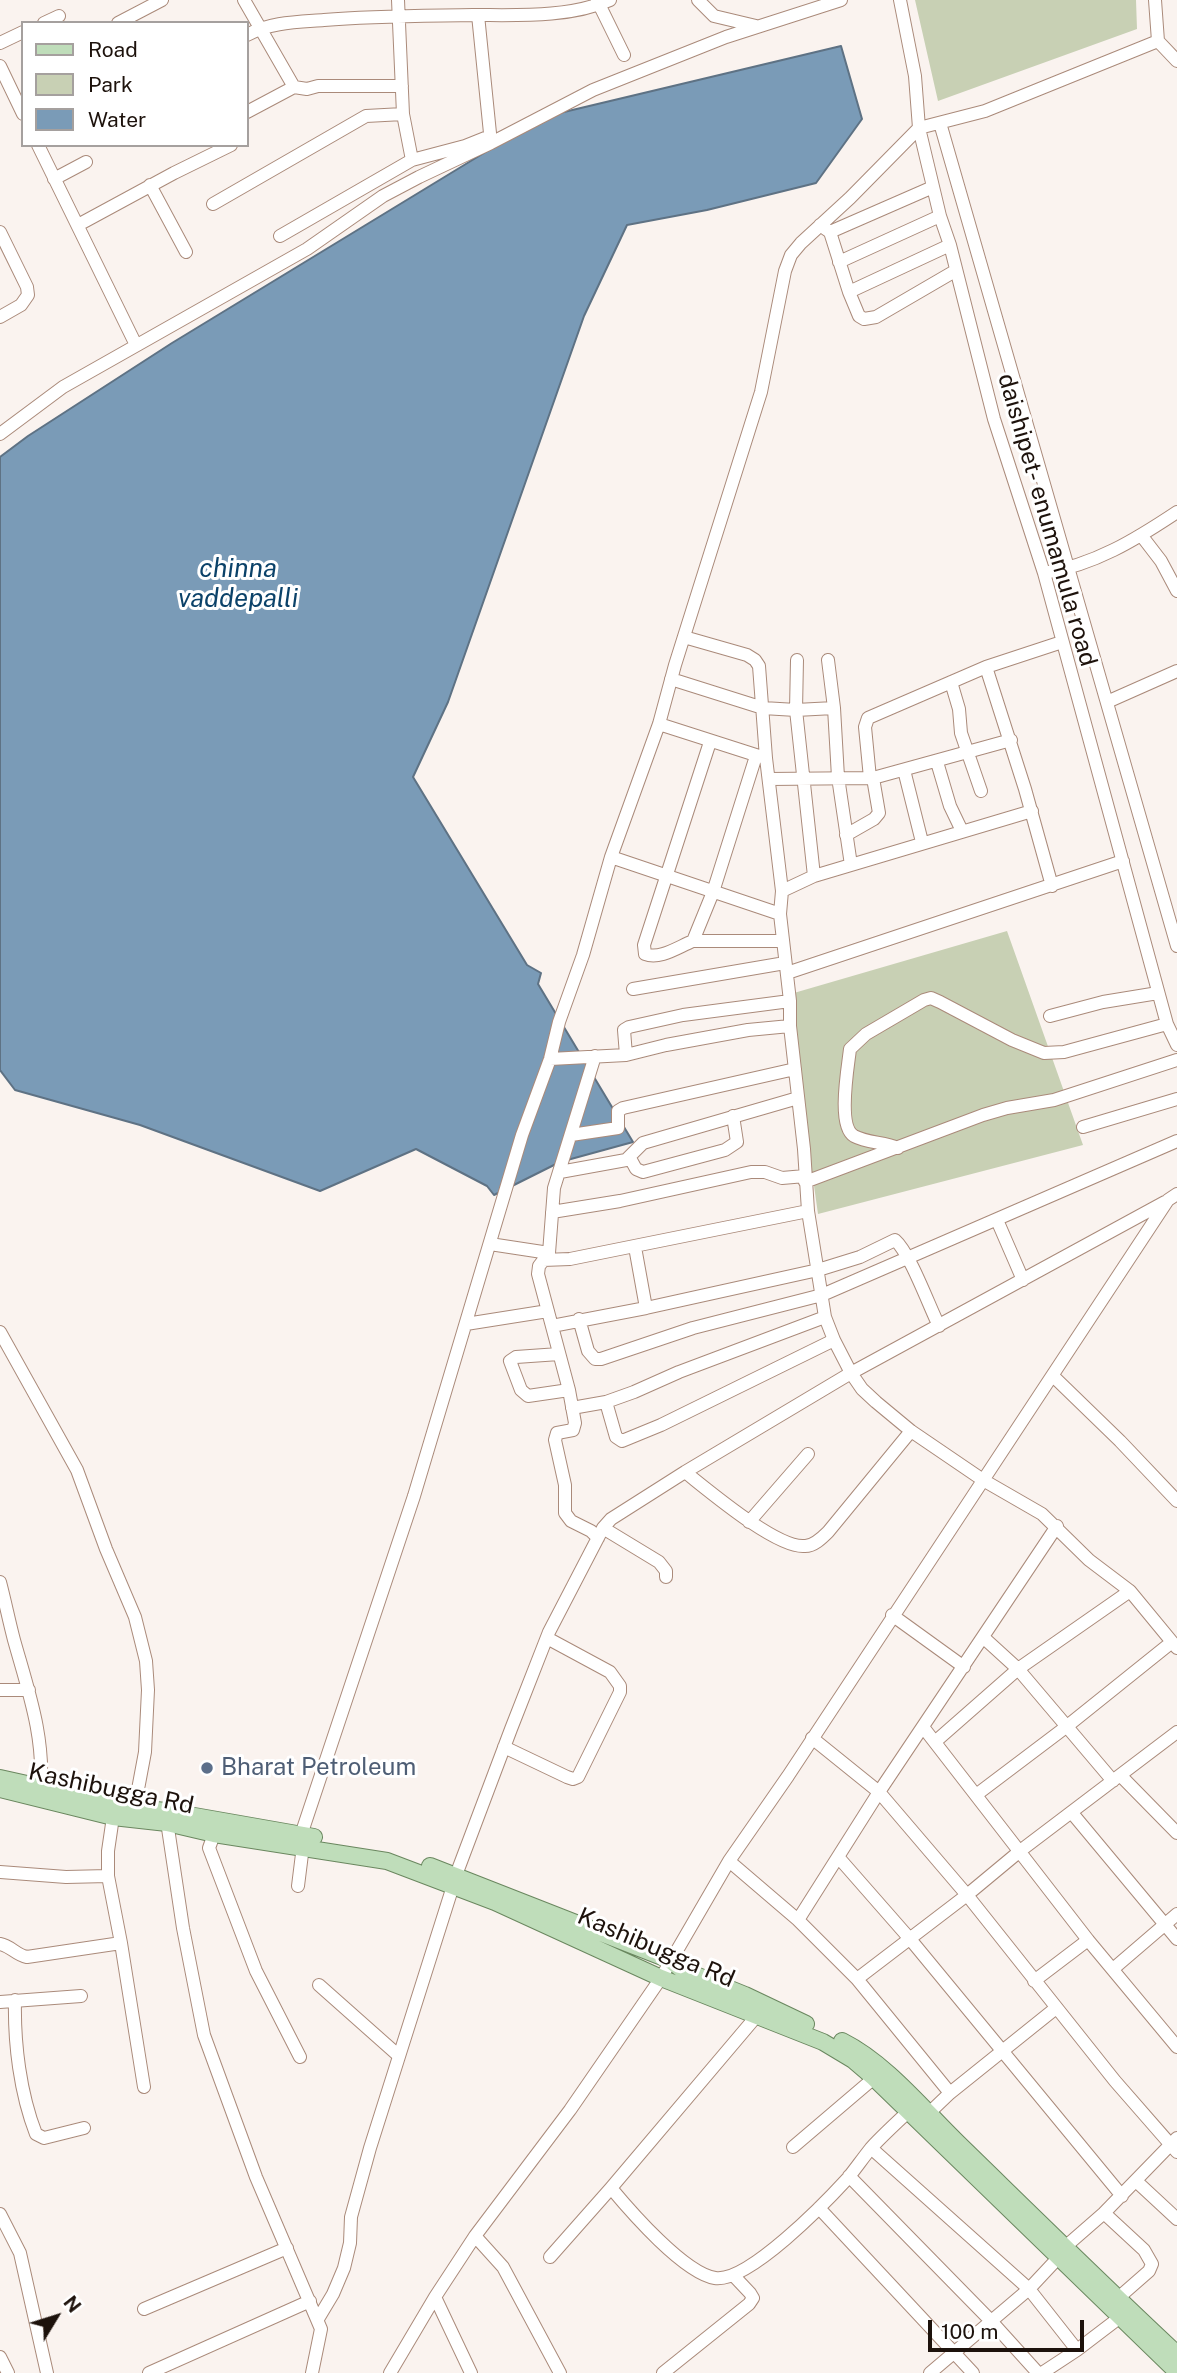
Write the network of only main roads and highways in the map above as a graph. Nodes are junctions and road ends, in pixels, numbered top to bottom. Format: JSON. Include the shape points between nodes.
{"nodes":[{"id":1,"x":0,"y":1778,"type":"edge"},
{"id":2,"x":0,"y":1789,"type":"edge"},
{"id":3,"x":40,"y":1792,"type":"junction"},
{"id":4,"x":134,"y":1813,"type":"junction"},
{"id":5,"x":455,"y":1881,"type":"junction"},
{"id":6,"x":760,"y":2011,"type":"junction"},
{"id":7,"x":1062,"y":2253,"type":"junction"},
{"id":8,"x":1175,"y":2367,"type":"edge"}],
"edges":[{"from":1,"to":3,"type":"main road","name":"Kashibugga Rd"},
{"from":2,"to":3,"type":"main road","name":"Kashibugga Rd"},
{"from":3,"to":4,"type":"main road","name":"Kashibugga Rd"},
{"from":3,"to":4,"type":"main road","name":"Kashibugga Rd","via":[[113,1817]]},
{"from":4,"to":5,"type":"main road","name":"Kashibugga Rd","via":[[404,1857]]},
{"from":5,"to":6,"type":"main road","name":"Kashibugga Rd","via":[[660,1978]]},
{"from":5,"to":6,"type":"main road","name":"Kashibugga Rd","via":[[670,1960],[681,1969],[745,1995]]},
{"from":6,"to":7,"type":"main road","name":"Kashibugga Rd","via":[[840,2051],[874,2078],[961,2164]]},
{"from":6,"to":7,"type":"main road","name":"Kashibugga Rd","via":[[834,2036],[864,2053]]},
{"from":7,"to":8,"type":"main road","name":"Kashibugga Rd","via":[[1119,2318]]},
{"from":7,"to":8,"type":"main road","name":"Kashibugga Rd","via":[[1117,2299]]}]}
